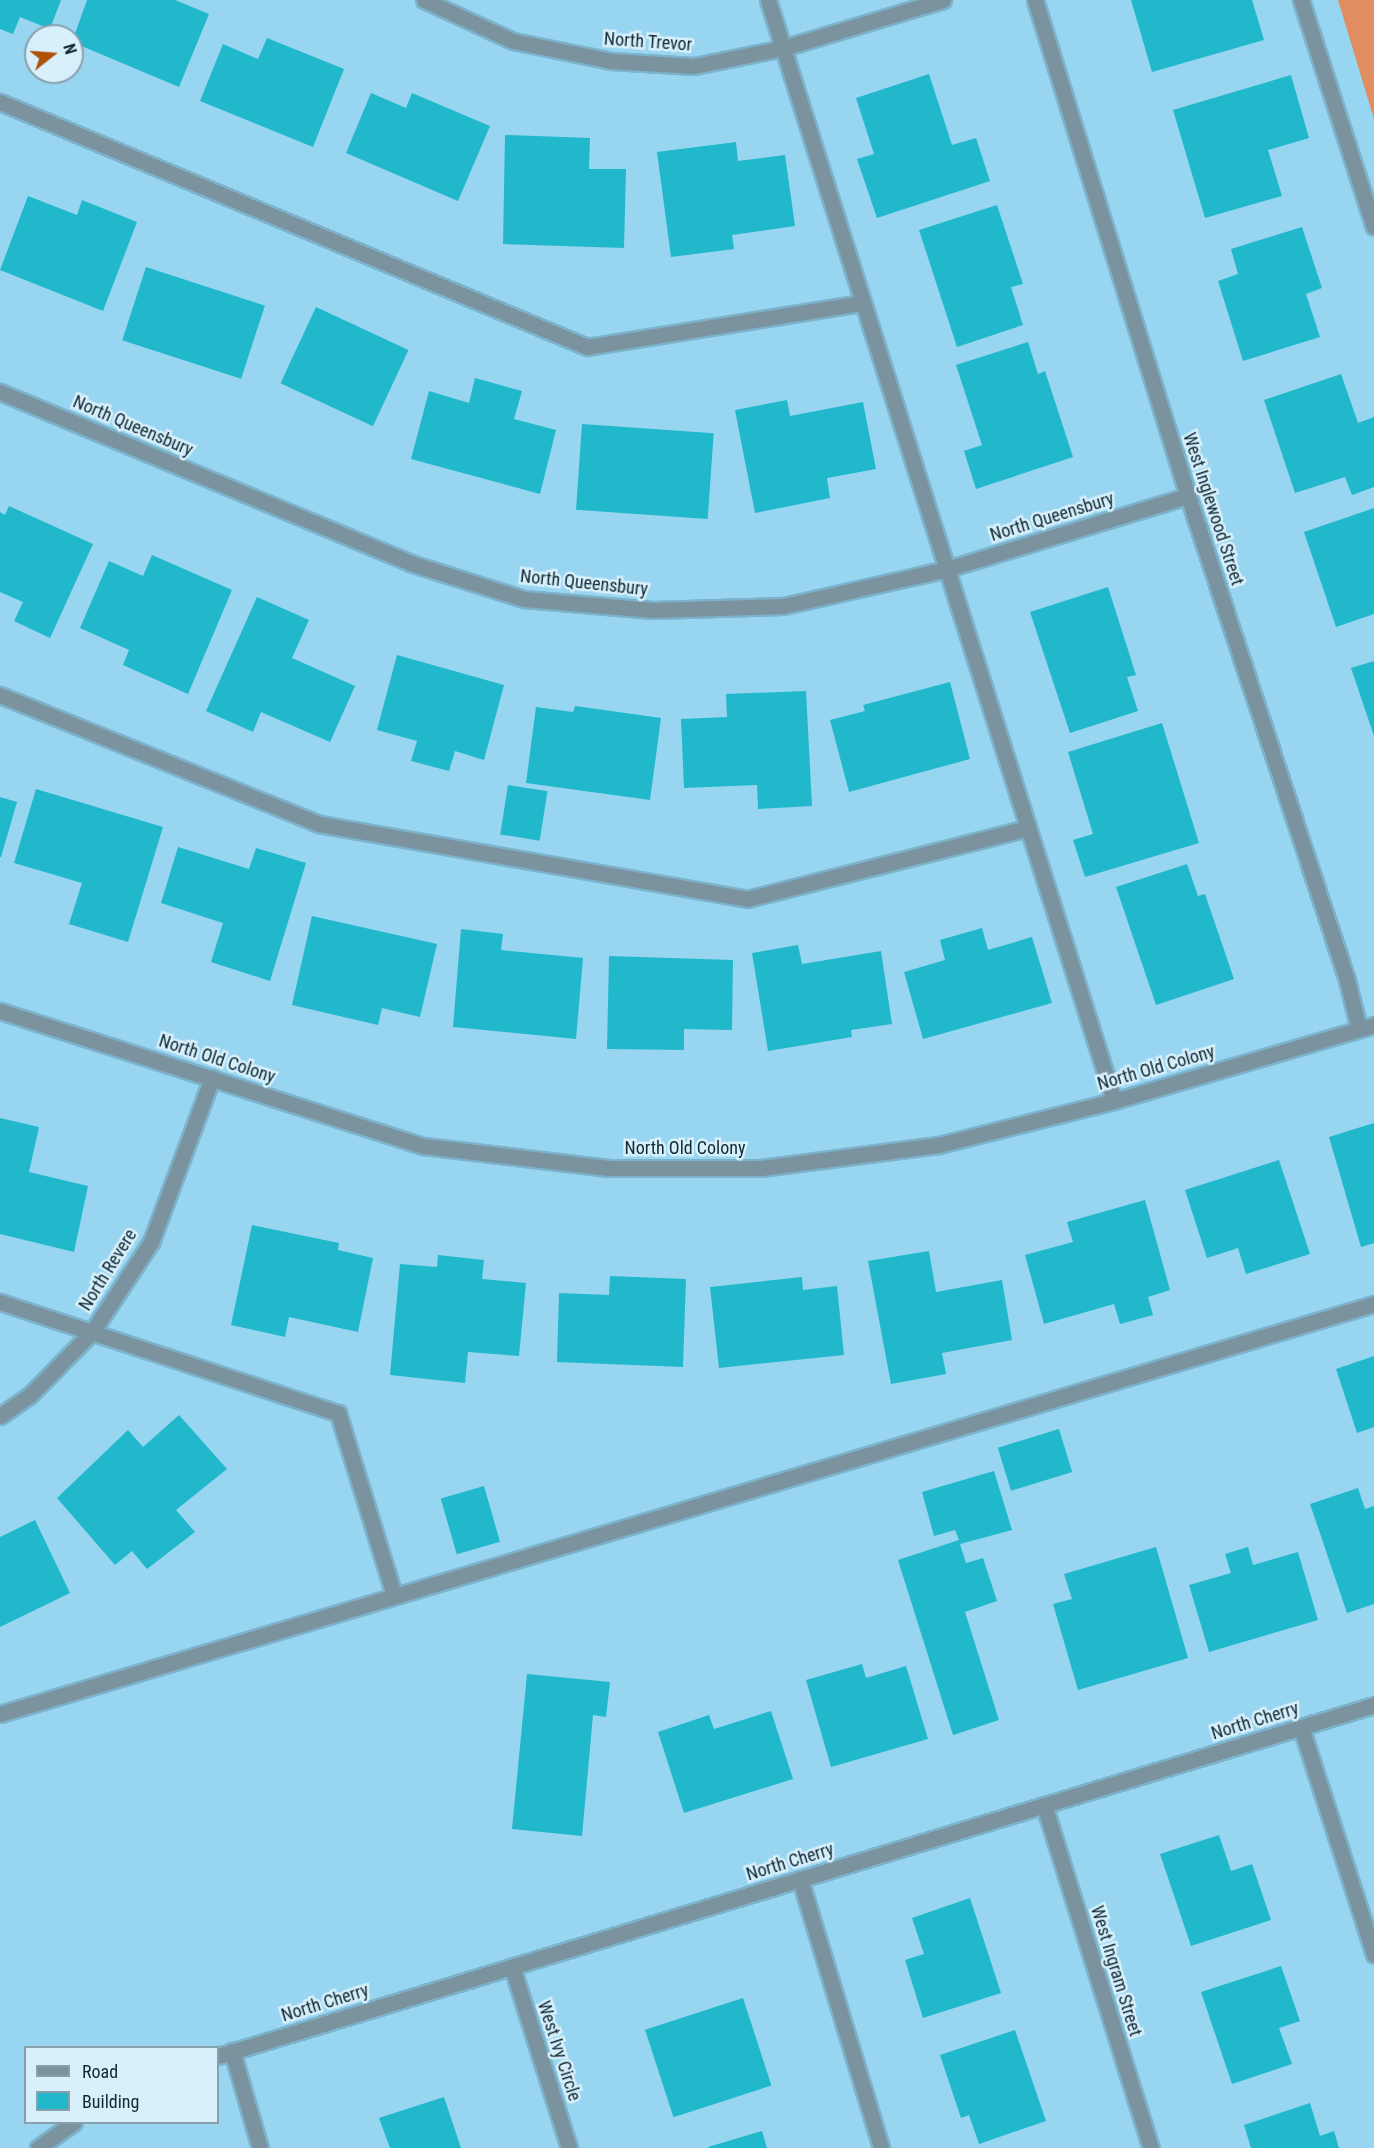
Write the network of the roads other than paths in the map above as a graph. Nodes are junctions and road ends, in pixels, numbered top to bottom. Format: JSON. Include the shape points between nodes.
{"nodes":[{"id":1,"x":424,"y":0,"type":"edge"},
{"id":2,"x":768,"y":0,"type":"edge"},
{"id":3,"x":944,"y":0,"type":"edge"},
{"id":4,"x":1035,"y":0,"type":"edge"},
{"id":5,"x":1301,"y":0,"type":"edge"},
{"id":6,"x":783,"y":48,"type":"junction"},
{"id":7,"x":0,"y":102,"type":"edge"},
{"id":8,"x":1374,"y":227,"type":"edge"},
{"id":9,"x":863,"y":303,"type":"junction"},
{"id":10,"x":0,"y":392,"type":"edge"},
{"id":11,"x":1188,"y":496,"type":"junction"},
{"id":12,"x":947,"y":569,"type":"junction"},
{"id":13,"x":0,"y":695,"type":"edge"},
{"id":14,"x":1028,"y":828,"type":"junction"},
{"id":15,"x":0,"y":1011,"type":"edge"},
{"id":16,"x":1367,"y":1027,"type":"edge"},
{"id":17,"x":212,"y":1078,"type":"junction"},
{"id":18,"x":1114,"y":1101,"type":"junction"},
{"id":19,"x":0,"y":1302,"type":"edge"},
{"id":20,"x":1374,"y":1304,"type":"edge"},
{"id":21,"x":92,"y":1332,"type":"junction"},
{"id":22,"x":0,"y":1416,"type":"edge"},
{"id":23,"x":394,"y":1595,"type":"junction"},
{"id":24,"x":1374,"y":1705,"type":"edge"},
{"id":25,"x":0,"y":1714,"type":"edge"},
{"id":26,"x":1301,"y":1727,"type":"junction"},
{"id":27,"x":1044,"y":1805,"type":"junction"},
{"id":28,"x":800,"y":1879,"type":"junction"},
{"id":29,"x":1374,"y":1955,"type":"edge"},
{"id":30,"x":512,"y":1967,"type":"junction"},
{"id":31,"x":225,"y":2054,"type":"edge"},
{"id":32,"x":72,"y":2124,"type":"edge"},
{"id":33,"x":38,"y":2148,"type":"edge"},
{"id":34,"x":260,"y":2148,"type":"edge"},
{"id":35,"x":569,"y":2148,"type":"edge"},
{"id":36,"x":881,"y":2148,"type":"edge"},
{"id":37,"x":1151,"y":2148,"type":"edge"}],
"edges":[{"from":1,"to":6,"type":"street","name":"North Trevor","via":[[513,41],[611,62],[694,66]]},
{"from":2,"to":6,"type":"street"},
{"from":3,"to":6,"type":"street","name":"North Trevor"},
{"from":4,"to":11,"type":"street","name":"West Inglewood Street"},
{"from":5,"to":8,"type":"street"},
{"from":6,"to":9,"type":"street"},
{"from":7,"to":9,"type":"street","via":[[587,347]]},
{"from":9,"to":12,"type":"street"},
{"from":10,"to":12,"type":"street","name":"North Queensbury","via":[[410,563],[524,599],[653,610],[783,606]]},
{"from":11,"to":12,"type":"street","name":"North Queensbury"},
{"from":11,"to":16,"type":"street","name":"West Inglewood Street","via":[[1347,980]]},
{"from":12,"to":14,"type":"street"},
{"from":13,"to":14,"type":"street","via":[[319,824],[747,898]]},
{"from":14,"to":18,"type":"street"},
{"from":15,"to":17,"type":"street","name":"North Old Colony"},
{"from":16,"to":18,"type":"street","name":"North Old Colony"},
{"from":17,"to":18,"type":"street","name":"North Old Colony","via":[[424,1146],[609,1168],[761,1168],[939,1145]]},
{"from":17,"to":21,"type":"street","name":"North Revere","via":[[151,1242]]},
{"from":19,"to":21,"type":"street"},
{"from":20,"to":23,"type":"street"},
{"from":21,"to":22,"type":"street","name":"North Revere","via":[[29,1396]]},
{"from":21,"to":23,"type":"street","via":[[338,1413]]},
{"from":23,"to":25,"type":"street"},
{"from":24,"to":26,"type":"street","name":"North Cherry"},
{"from":26,"to":27,"type":"street","name":"North Cherry"},
{"from":26,"to":29,"type":"street"},
{"from":27,"to":28,"type":"street","name":"North Cherry"},
{"from":27,"to":37,"type":"street","name":"West Ingram Street"},
{"from":28,"to":30,"type":"street","name":"North Cherry"},
{"from":28,"to":36,"type":"street"},
{"from":30,"to":31,"type":"street","name":"North Cherry"},
{"from":30,"to":35,"type":"street","name":"West Ivy Circle"},
{"from":31,"to":34,"type":"street"},
{"from":32,"to":33,"type":"street"}]}
